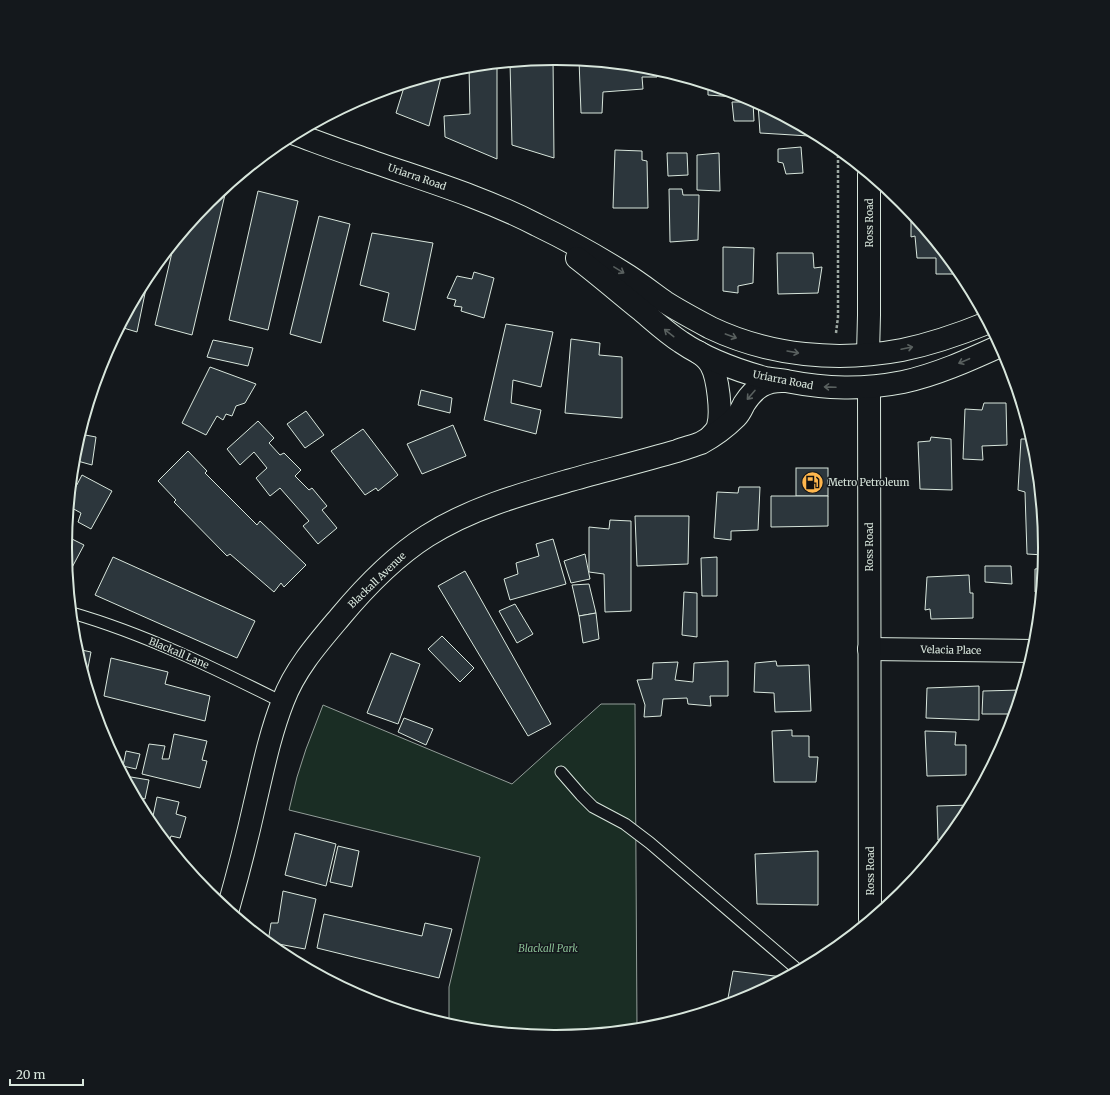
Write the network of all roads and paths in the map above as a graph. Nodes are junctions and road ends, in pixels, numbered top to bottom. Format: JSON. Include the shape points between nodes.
{"nodes":[{"id":1,"x":303,"y":137,"type":"edge"},
{"id":2,"x":838,"y":157,"type":"edge"},
{"id":3,"x":869,"y":182,"type":"edge"},
{"id":4,"x":536,"y":224,"type":"junction"},
{"id":5,"x":983,"y":325,"type":"edge"},
{"id":6,"x":836,"y":334,"type":"dead end"},
{"id":7,"x":994,"y":348,"type":"edge"},
{"id":8,"x":698,"y":352,"type":"junction"},
{"id":9,"x":868,"y":354,"type":"junction"},
{"id":10,"x":785,"y":381,"type":"junction"},
{"id":11,"x":869,"y":387,"type":"junction"},
{"id":12,"x":711,"y":436,"type":"junction"},
{"id":13,"x":78,"y":615,"type":"edge"},
{"id":14,"x":869,"y":649,"type":"junction"},
{"id":15,"x":1026,"y":651,"type":"edge"},
{"id":16,"x":282,"y":702,"type":"junction"},
{"id":17,"x":562,"y":772,"type":"dead end"},
{"id":18,"x":229,"y":903,"type":"edge"},
{"id":19,"x":870,"y":913,"type":"edge"},
{"id":20,"x":794,"y":966,"type":"edge"}],
"edges":[{"from":1,"to":4,"type":"street","name":"Uriarra Road","via":[[488,202]]},
{"from":2,"to":6,"type":"path"},
{"from":3,"to":9,"type":"street","name":"Ross Road"},
{"from":8,"to":4,"type":"street","name":"Uriarra Road","one_way":true,"via":[[671,335]]},
{"from":4,"to":9,"type":"street","name":"Uriarra Road","one_way":true,"via":[[623,272],[666,302],[725,333],[755,344],[794,353],[817,356]]},
{"from":9,"to":5,"type":"street","name":"Uriarra Road","one_way":true,"via":[[919,346]]},
{"from":7,"to":11,"type":"street","name":"Uriarra Road","one_way":true,"via":[[935,372]]},
{"from":8,"to":10,"type":"street","name":"Uriarra Road","via":[[727,366]]},
{"from":8,"to":12,"type":"street","via":[[707,358],[712,366],[718,388],[719,422]]},
{"from":9,"to":11,"type":"street","name":"Ross Road"},
{"from":11,"to":10,"type":"street","name":"Uriarra Road","one_way":true,"via":[[826,387]]},
{"from":10,"to":12,"type":"street","name":"Blackall Avenue","one_way":true,"via":[[770,382],[755,390],[738,415]]},
{"from":11,"to":14,"type":"street","name":"Ross Road"},
{"from":12,"to":16,"type":"street","name":"Blackall Avenue","via":[[677,451],[503,500],[427,536],[386,568],[354,601],[315,646]]},
{"from":13,"to":16,"type":"lane","name":"Blackall Lane","via":[[171,649]]},
{"from":14,"to":15,"type":"street","name":"Velacia Place"},
{"from":14,"to":19,"type":"street","name":"Ross Road"},
{"from":16,"to":18,"type":"street","name":"Blackall Avenue","via":[[267,748]]},
{"from":17,"to":20,"type":"lane","via":[[590,805],[625,824],[650,843]]}]}
